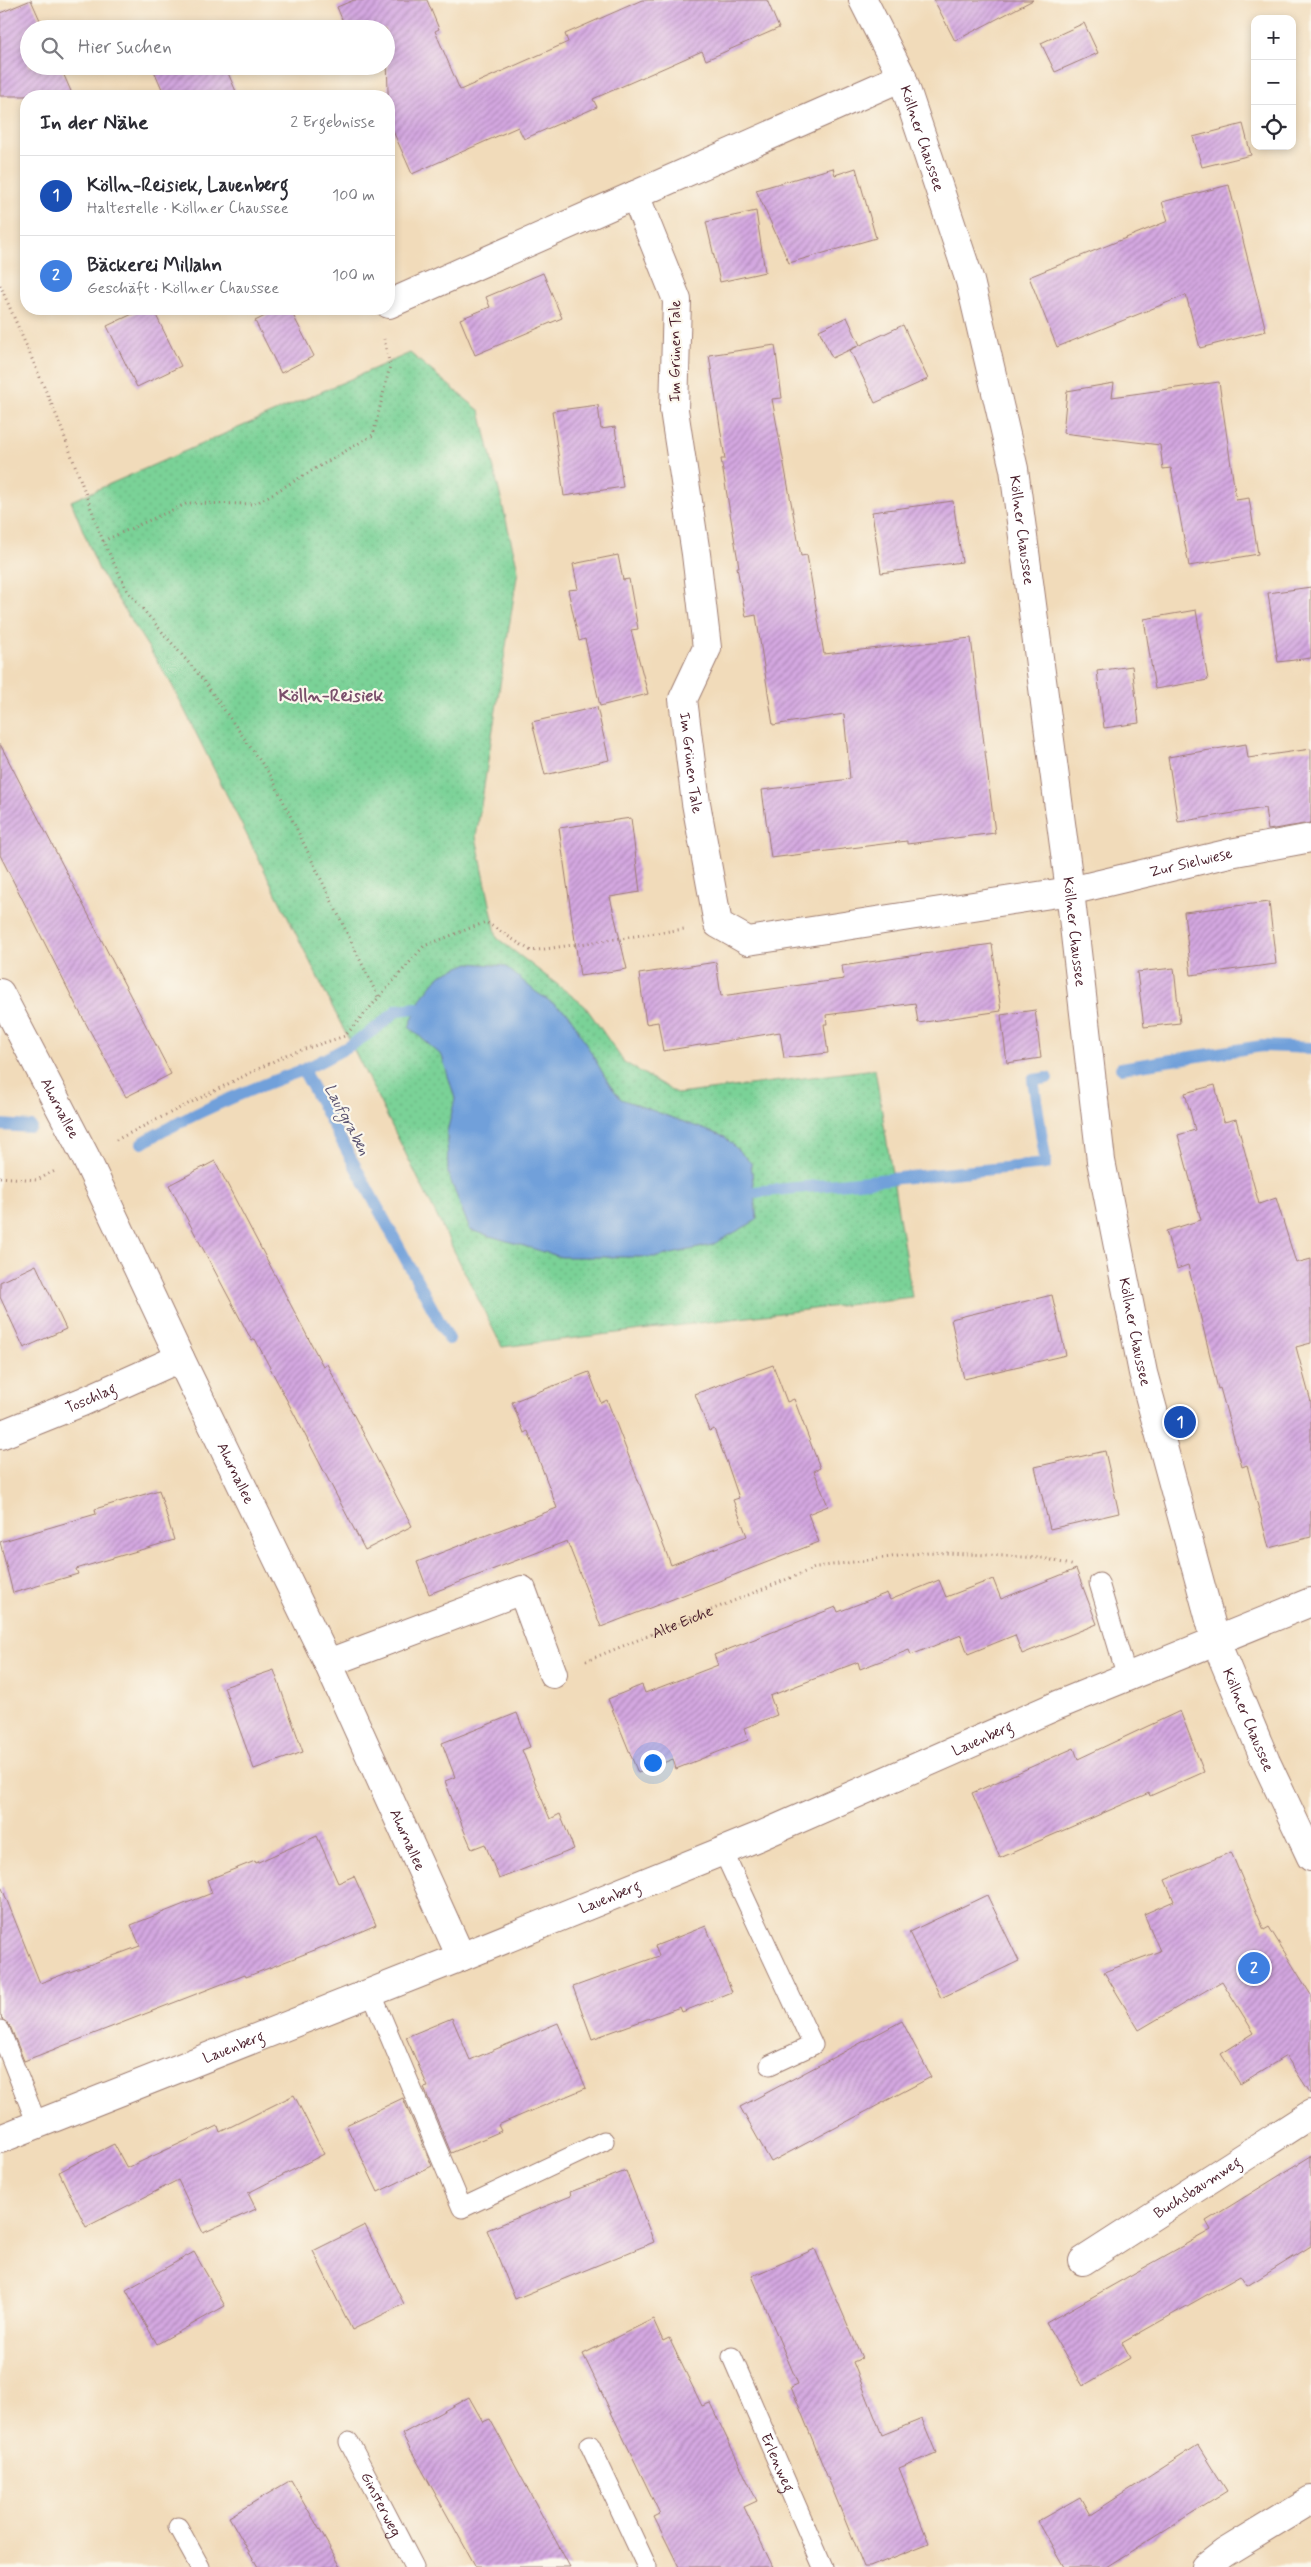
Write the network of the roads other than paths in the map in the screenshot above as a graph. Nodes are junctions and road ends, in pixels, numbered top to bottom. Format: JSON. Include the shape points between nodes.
{"nodes":[{"id":1,"x":863,"y":0,"type":"edge"},
{"id":2,"x":902,"y":77,"type":"junction"},
{"id":3,"x":635,"y":195,"type":"junction"},
{"id":4,"x":395,"y":301,"type":"edge"},
{"id":5,"x":1311,"y":838,"type":"edge"},
{"id":6,"x":1070,"y":891,"type":"junction"},
{"id":7,"x":0,"y":993,"type":"edge"},
{"id":8,"x":180,"y":1358,"type":"junction"},
{"id":9,"x":0,"y":1434,"type":"edge"},
{"id":10,"x":1099,"y":1583,"type":"road end"},
{"id":11,"x":1311,"y":1602,"type":"edge"},
{"id":12,"x":1216,"y":1642,"type":"junction"},
{"id":13,"x":328,"y":1664,"type":"junction"},
{"id":14,"x":553,"y":1674,"type":"road end"},
{"id":15,"x":1127,"y":1677,"type":"junction"},
{"id":16,"x":723,"y":1851,"type":"junction"},
{"id":17,"x":1311,"y":1857,"type":"edge"},
{"id":18,"x":461,"y":1957,"type":"junction"},
{"id":19,"x":371,"y":1992,"type":"junction"},
{"id":20,"x":0,"y":2030,"type":"edge"},
{"id":21,"x":770,"y":2065,"type":"dead end"},
{"id":22,"x":1311,"y":2114,"type":"edge"},
{"id":23,"x":37,"y":2124,"type":"junction"},
{"id":24,"x":0,"y":2138,"type":"edge"},
{"id":25,"x":604,"y":2141,"type":"dead end"},
{"id":26,"x":1083,"y":2261,"type":"dead end"},
{"id":27,"x":732,"y":2357,"type":"dead end"},
{"id":28,"x":349,"y":2442,"type":"dead end"},
{"id":29,"x":590,"y":2444,"type":"dead end"},
{"id":30,"x":1311,"y":2500,"type":"edge"},
{"id":31,"x":178,"y":2528,"type":"dead end"},
{"id":32,"x":200,"y":2567,"type":"edge"},
{"id":33,"x":414,"y":2567,"type":"edge"},
{"id":34,"x":647,"y":2567,"type":"edge"},
{"id":35,"x":823,"y":2567,"type":"edge"},
{"id":36,"x":1206,"y":2567,"type":"edge"}],
"edges":[{"from":1,"to":2,"type":"street","name":"Köllner Chaussee"},
{"from":2,"to":3,"type":"street"},
{"from":2,"to":6,"type":"street","name":"Köllner Chaussee","via":[[970,280],[1014,469]]},
{"from":3,"to":4,"type":"street"},
{"from":3,"to":6,"type":"street","name":"Im Grünen Tale","via":[[677,300],[674,410],[707,648],[684,699],[696,803],[718,924],[748,941]]},
{"from":5,"to":6,"type":"street","name":"Zur Sielwiese","via":[[1230,853]]},
{"from":6,"to":12,"type":"street","name":"Köllner Chaussee","via":[[1101,1161],[1142,1373]]},
{"from":7,"to":8,"type":"street","name":"Ahornallee","via":[[85,1156]]},
{"from":8,"to":9,"type":"street","name":"Toschlag"},
{"from":8,"to":13,"type":"street","name":"Ahornallee"},
{"from":10,"to":15,"type":"lane"},
{"from":11,"to":12,"type":"street","name":"Lauenberg"},
{"from":12,"to":15,"type":"street","name":"Lauenberg"},
{"from":12,"to":17,"type":"street","name":"Köllner Chaussee","via":[[1266,1762]]},
{"from":13,"to":14,"type":"street","via":[[522,1590]]},
{"from":13,"to":18,"type":"street","name":"Ahornallee"},
{"from":15,"to":16,"type":"street","name":"Lauenberg"},
{"from":16,"to":18,"type":"street","name":"Lauenberg"},
{"from":16,"to":21,"type":"lane","via":[[813,2045]]},
{"from":18,"to":19,"type":"street","name":"Lauenberg"},
{"from":19,"to":23,"type":"street","name":"Lauenberg"},
{"from":19,"to":25,"type":"lane","via":[[462,2208]]},
{"from":20,"to":23,"type":"lane"},
{"from":22,"to":26,"type":"street","name":"Buchsbaumweg"},
{"from":23,"to":24,"type":"street","name":"Lauenberg"},
{"from":27,"to":35,"type":"lane","name":"Erlenweg"},
{"from":28,"to":33,"type":"lane","name":"Ginsterweg"},
{"from":29,"to":34,"type":"lane"},
{"from":30,"to":36,"type":"street"},
{"from":31,"to":32,"type":"lane"}]}
